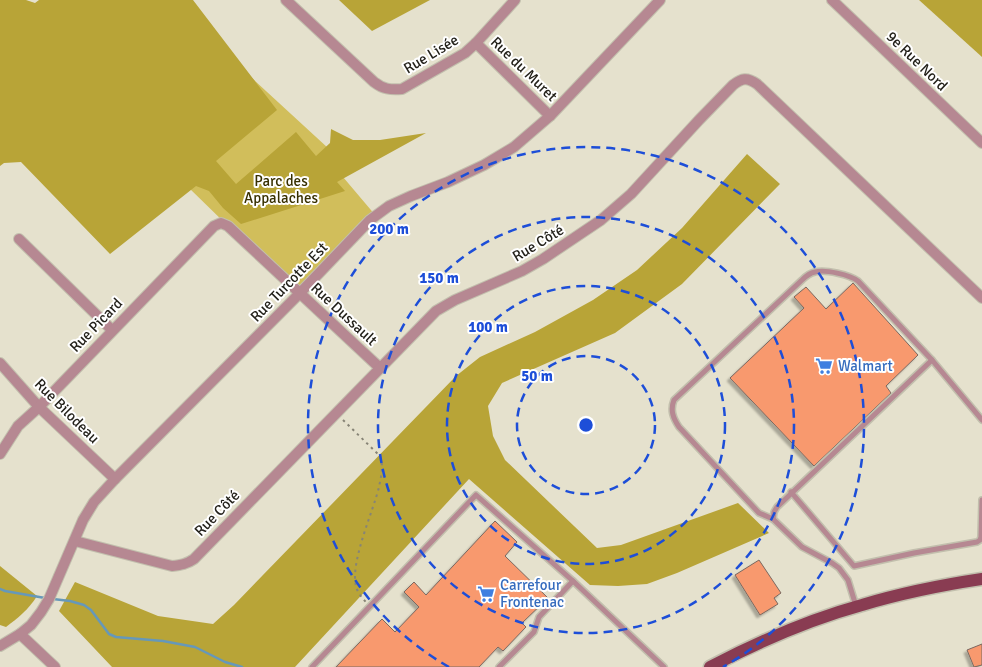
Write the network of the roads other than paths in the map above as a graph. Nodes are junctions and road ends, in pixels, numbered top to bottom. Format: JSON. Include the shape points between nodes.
{"nodes":[{"id":1,"x":286,"y":0,"type":"edge"},
{"id":2,"x":515,"y":0,"type":"edge"},
{"id":3,"x":660,"y":0,"type":"edge"},
{"id":4,"x":832,"y":0,"type":"edge"},
{"id":5,"x":476,"y":43,"type":"junction"},
{"id":6,"x":550,"y":116,"type":"junction"},
{"id":7,"x":982,"y":143,"type":"edge"},
{"id":8,"x":221,"y":223,"type":"joint"},
{"id":9,"x":19,"y":238,"type":"dead end"},
{"id":10,"x":300,"y":293,"type":"junction"},
{"id":11,"x":982,"y":298,"type":"edge"},
{"id":12,"x":112,"y":330,"type":"junction"},
{"id":13,"x":932,"y":360,"type":"junction"},
{"id":14,"x":0,"y":363,"type":"edge"},
{"id":15,"x":380,"y":368,"type":"junction"},
{"id":16,"x":39,"y":407,"type":"junction"},
{"id":17,"x":982,"y":420,"type":"edge"},
{"id":18,"x":0,"y":454,"type":"edge"},
{"id":19,"x":115,"y":479,"type":"junction"},
{"id":20,"x":791,"y":492,"type":"junction"},
{"id":21,"x":982,"y":500,"type":"edge"},
{"id":22,"x":773,"y":519,"type":"junction"},
{"id":23,"x":75,"y":540,"type":"junction"},
{"id":24,"x":982,"y":578,"type":"edge"},
{"id":25,"x":573,"y":581,"type":"junction"},
{"id":26,"x":856,"y":606,"type":"junction"},
{"id":27,"x":20,"y":634,"type":"junction"},
{"id":28,"x":0,"y":646,"type":"edge"},
{"id":29,"x":55,"y":667,"type":"edge"},
{"id":30,"x":312,"y":667,"type":"edge"},
{"id":31,"x":499,"y":667,"type":"edge"},
{"id":32,"x":664,"y":667,"type":"edge"},
{"id":33,"x":710,"y":667,"type":"edge"}],
"edges":[{"from":1,"to":5,"type":"street","name":"Rue Lisée","via":[[382,88],[402,89],[460,57]]},
{"from":2,"to":5,"type":"street","name":"Rue Lisée"},
{"from":3,"to":6,"type":"street","name":"Rue Turcotte Est"},
{"from":4,"to":7,"type":"street","name":"9e Rue Nord"},
{"from":5,"to":6,"type":"street","name":"Rue du Muret"},
{"from":6,"to":10,"type":"street","name":"Rue Turcotte Est","via":[[514,147],[484,165],[389,206],[370,220]]},
{"from":8,"to":10,"type":"street","name":"Rue Dussault"},
{"from":8,"to":12,"type":"street","name":"Rue Picard","via":[[214,226]]},
{"from":9,"to":12,"type":"street"},
{"from":10,"to":15,"type":"street","name":"Rue Dussault"},
{"from":10,"to":19,"type":"street","name":"Rue Turcotte Est"},
{"from":11,"to":15,"type":"street","name":"Rue Côté","via":[[757,84],[745,79],[733,85],[631,194],[601,220],[522,271],[436,311]]},
{"from":12,"to":16,"type":"street","name":"Rue Picard"},
{"from":13,"to":17,"type":"lane"},
{"from":13,"to":20,"type":"lane"},
{"from":13,"to":22,"type":"lane","via":[[853,278],[814,272],[674,400],[672,414],[679,427],[759,512]]},
{"from":14,"to":16,"type":"street","name":"Rue Bilodeau"},
{"from":15,"to":23,"type":"street","name":"Rue Côté","via":[[188,563],[172,566]]},
{"from":16,"to":18,"type":"street","name":"Rue Picard","via":[[18,426]]},
{"from":16,"to":19,"type":"street","name":"Rue Bilodeau"},
{"from":19,"to":23,"type":"street","name":"Rue Turcotte Est","via":[[94,502]]},
{"from":20,"to":21,"type":"lane","via":[[854,566],[977,542],[981,538]]},
{"from":20,"to":22,"type":"lane","via":[[777,506]]},
{"from":22,"to":26,"type":"lane","via":[[802,547],[839,568],[848,580]]},
{"from":23,"to":27,"type":"street","name":"Rue Turcotte Est","via":[[49,598],[31,625]]},
{"from":24,"to":26,"type":"main road"},
{"from":25,"to":30,"type":"lane","via":[[476,495]]},
{"from":25,"to":31,"type":"lane","via":[[539,617],[534,632]]},
{"from":25,"to":32,"type":"lane"},
{"from":26,"to":33,"type":"main road","via":[[769,639]]},
{"from":27,"to":28,"type":"street","name":"Rue Turcotte Est"},
{"from":27,"to":29,"type":"street"}]}
